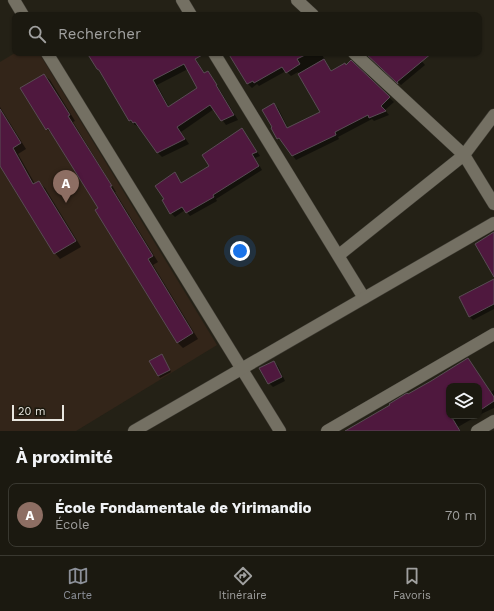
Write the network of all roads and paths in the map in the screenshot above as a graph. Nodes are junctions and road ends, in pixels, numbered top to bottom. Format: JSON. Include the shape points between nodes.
{"nodes":[{"id":1,"x":14,"y":0,"type":"edge"},
{"id":2,"x":182,"y":0,"type":"edge"},
{"id":3,"x":297,"y":0,"type":"edge"},
{"id":4,"x":21,"y":12,"type":"edge"},
{"id":5,"x":189,"y":12,"type":"edge"},
{"id":6,"x":310,"y":12,"type":"edge"},
{"id":7,"x":49,"y":56,"type":"edge"},
{"id":8,"x":216,"y":56,"type":"edge"},
{"id":9,"x":357,"y":56,"type":"edge"},
{"id":10,"x":494,"y":115,"type":"edge"},
{"id":11,"x":464,"y":154,"type":"junction"},
{"id":12,"x":494,"y":204,"type":"edge"},
{"id":13,"x":494,"y":223,"type":"edge"},
{"id":14,"x":338,"y":255,"type":"junction"},
{"id":15,"x":364,"y":298,"type":"junction"},
{"id":16,"x":494,"y":334,"type":"edge"},
{"id":17,"x":241,"y":369,"type":"junction"},
{"id":18,"x":494,"y":421,"type":"edge"},
{"id":19,"x":134,"y":431,"type":"edge"},
{"id":20,"x":280,"y":431,"type":"edge"},
{"id":21,"x":327,"y":431,"type":"edge"},
{"id":22,"x":477,"y":431,"type":"edge"}],
"edges":[{"from":1,"to":4,"type":"street"},
{"from":2,"to":5,"type":"street"},
{"from":3,"to":6,"type":"street"},
{"from":7,"to":17,"type":"street"},
{"from":8,"to":14,"type":"street"},
{"from":9,"to":11,"type":"street"},
{"from":10,"to":11,"type":"street"},
{"from":11,"to":12,"type":"street"},
{"from":11,"to":14,"type":"street"},
{"from":13,"to":15,"type":"street"},
{"from":14,"to":15,"type":"street"},
{"from":15,"to":17,"type":"street"},
{"from":16,"to":21,"type":"street"},
{"from":17,"to":19,"type":"street"},
{"from":17,"to":20,"type":"street"},
{"from":18,"to":22,"type":"street"}]}
